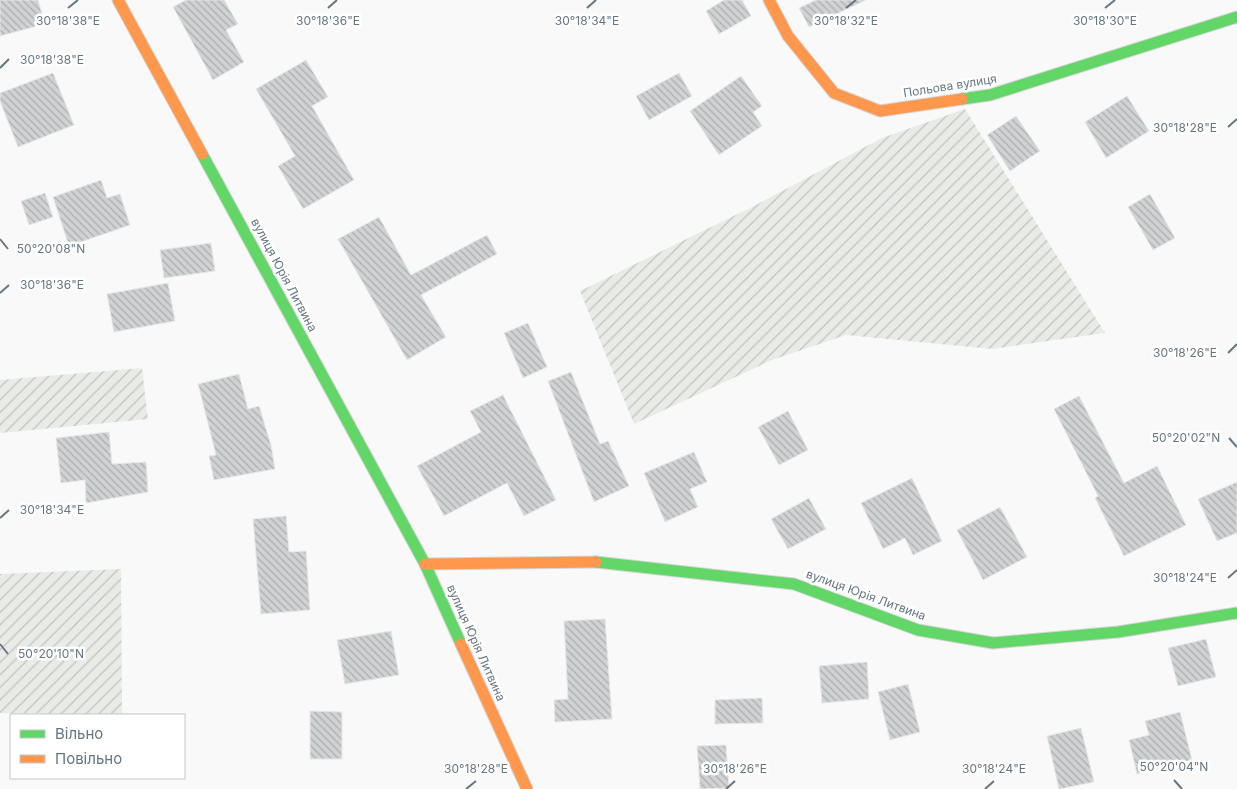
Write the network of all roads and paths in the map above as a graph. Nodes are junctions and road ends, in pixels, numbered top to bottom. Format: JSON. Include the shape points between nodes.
{"nodes":[{"id":1,"x":118,"y":0,"type":"edge"},
{"id":2,"x":769,"y":0,"type":"edge"},
{"id":3,"x":1237,"y":17,"type":"edge"},
{"id":4,"x":425,"y":564,"type":"junction"},
{"id":5,"x":1237,"y":613,"type":"edge"},
{"id":6,"x":527,"y":789,"type":"edge"}],
"edges":[{"from":1,"to":4,"type":"street","name":"вулиця Юрія Литвина"},
{"from":2,"to":3,"type":"street","name":"Польова вулиця","via":[[788,36],[834,93],[880,111],[990,95]]},
{"from":4,"to":5,"type":"street","name":"вулиця Юрія Литвина","via":[[603,562],[794,584],[918,630],[993,643],[1118,632]]},
{"from":4,"to":6,"type":"street","name":"вулиця Юрія Литвина"}]}
